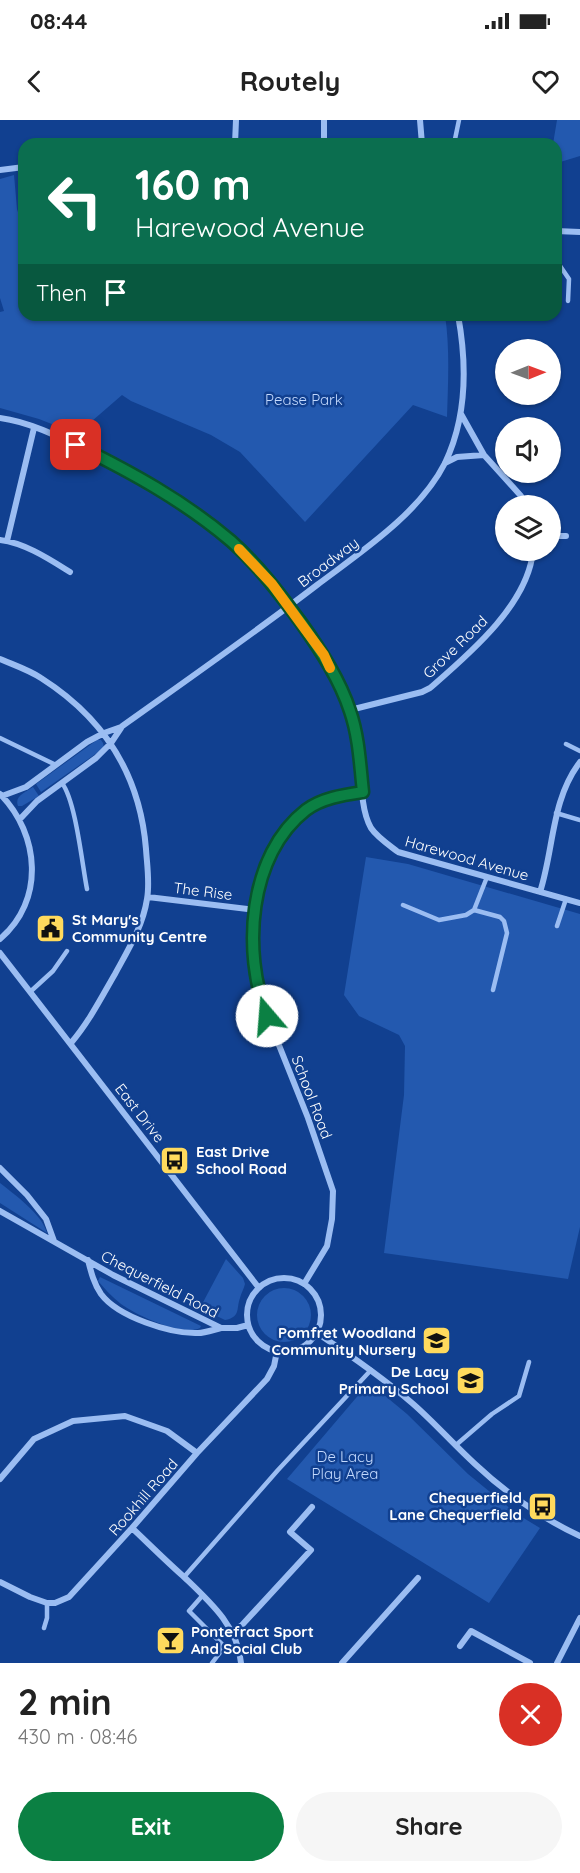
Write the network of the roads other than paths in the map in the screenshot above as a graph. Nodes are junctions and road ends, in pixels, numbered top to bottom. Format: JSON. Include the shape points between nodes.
{"nodes":[{"id":1,"x":236,"y":120,"type":"edge"},
{"id":2,"x":324,"y":120,"type":"edge"},
{"id":3,"x":420,"y":120,"type":"edge"},
{"id":4,"x":459,"y":120,"type":"edge"},
{"id":5,"x":236,"y":138,"type":"edge"},
{"id":6,"x":324,"y":138,"type":"edge"},
{"id":7,"x":422,"y":138,"type":"edge"},
{"id":8,"x":455,"y":138,"type":"edge"},
{"id":9,"x":18,"y":168,"type":"edge"},
{"id":10,"x":0,"y":171,"type":"edge"},
{"id":11,"x":562,"y":231,"type":"edge"},
{"id":12,"x":580,"y":232,"type":"edge"},
{"id":13,"x":562,"y":269,"type":"edge"},
{"id":14,"x":568,"y":301,"type":"dead end"},
{"id":15,"x":459,"y":321,"type":"edge"},
{"id":16,"x":461,"y":413,"type":"junction"},
{"id":17,"x":0,"y":418,"type":"edge"},
{"id":18,"x":34,"y":428,"type":"junction"},
{"id":19,"x":484,"y":455,"type":"junction"},
{"id":20,"x":444,"y":463,"type":"junction"},
{"id":21,"x":520,"y":495,"type":"edge"},
{"id":22,"x":561,"y":536,"type":"edge"},
{"id":23,"x":566,"y":536,"type":"dead end"},
{"id":24,"x":4,"y":541,"type":"edge"},
{"id":25,"x":532,"y":561,"type":"edge"},
{"id":26,"x":70,"y":572,"type":"dead end"},
{"id":27,"x":289,"y":606,"type":"junction"},
{"id":28,"x":0,"y":659,"type":"edge"},
{"id":29,"x":350,"y":710,"type":"junction"},
{"id":30,"x":121,"y":727,"type":"junction"},
{"id":31,"x":104,"y":733,"type":"junction"},
{"id":32,"x":0,"y":738,"type":"edge"},
{"id":33,"x":111,"y":743,"type":"junction"},
{"id":34,"x":566,"y":744,"type":"dead end"},
{"id":35,"x":580,"y":751,"type":"edge"},
{"id":36,"x":580,"y":762,"type":"edge"},
{"id":37,"x":56,"y":765,"type":"junction"},
{"id":38,"x":62,"y":783,"type":"junction"},
{"id":39,"x":363,"y":792,"type":"junction"},
{"id":40,"x":1,"y":795,"type":"edge"},
{"id":41,"x":556,"y":813,"type":"junction"},
{"id":42,"x":20,"y":819,"type":"junction"},
{"id":43,"x":580,"y":820,"type":"edge"},
{"id":44,"x":487,"y":877,"type":"junction"},
{"id":45,"x":87,"y":889,"type":"dead end"},
{"id":46,"x":540,"y":892,"type":"junction"},
{"id":47,"x":148,"y":897,"type":"junction"},
{"id":48,"x":566,"y":899,"type":"junction"},
{"id":49,"x":580,"y":903,"type":"edge"},
{"id":50,"x":403,"y":904,"type":"dead end"},
{"id":51,"x":256,"y":910,"type":"junction"},
{"id":52,"x":474,"y":910,"type":"junction"},
{"id":53,"x":557,"y":926,"type":"dead end"},
{"id":54,"x":0,"y":939,"type":"edge"},
{"id":55,"x":67,"y":951,"type":"dead end"},
{"id":56,"x":0,"y":953,"type":"edge"},
{"id":57,"x":492,"y":990,"type":"dead end"},
{"id":58,"x":30,"y":992,"type":"junction"},
{"id":59,"x":71,"y":1043,"type":"junction"},
{"id":60,"x":0,"y":1168,"type":"edge"},
{"id":61,"x":0,"y":1211,"type":"edge"},
{"id":62,"x":54,"y":1242,"type":"junction"},
{"id":63,"x":88,"y":1260,"type":"junction"},
{"id":64,"x":304,"y":1284,"type":"junction"},
{"id":65,"x":259,"y":1288,"type":"junction"},
{"id":66,"x":248,"y":1325,"type":"junction"},
{"id":67,"x":221,"y":1328,"type":"junction"},
{"id":68,"x":317,"y":1333,"type":"junction"},
{"id":69,"x":276,"y":1351,"type":"junction"},
{"id":70,"x":529,"y":1362,"type":"dead end"},
{"id":71,"x":371,"y":1370,"type":"junction"},
{"id":72,"x":456,"y":1445,"type":"junction"},
{"id":73,"x":197,"y":1453,"type":"junction"},
{"id":74,"x":0,"y":1479,"type":"edge"},
{"id":75,"x":312,"y":1508,"type":"dead end"},
{"id":76,"x":132,"y":1528,"type":"junction"},
{"id":77,"x":580,"y":1536,"type":"edge"},
{"id":78,"x":184,"y":1577,"type":"junction"},
{"id":79,"x":418,"y":1578,"type":"dead end"},
{"id":80,"x":0,"y":1582,"type":"edge"},
{"id":81,"x":203,"y":1595,"type":"junction"},
{"id":82,"x":47,"y":1603,"type":"junction"},
{"id":83,"x":580,"y":1618,"type":"edge"},
{"id":84,"x":44,"y":1628,"type":"dead end"},
{"id":85,"x":232,"y":1631,"type":"junction"},
{"id":86,"x":460,"y":1646,"type":"dead end"},
{"id":87,"x":212,"y":1663,"type":"edge"},
{"id":88,"x":241,"y":1663,"type":"edge"},
{"id":89,"x":342,"y":1663,"type":"edge"},
{"id":90,"x":530,"y":1663,"type":"edge"},
{"id":91,"x":557,"y":1663,"type":"edge"}],
"edges":[{"from":1,"to":5,"type":"street"},
{"from":2,"to":6,"type":"street"},
{"from":3,"to":7,"type":"street"},
{"from":4,"to":8,"type":"lane"},
{"from":9,"to":10,"type":"street"},
{"from":11,"to":12,"type":"street"},
{"from":13,"to":14,"type":"lane","via":[[569,279]]},
{"from":15,"to":16,"type":"street"},
{"from":16,"to":19,"type":"street"},
{"from":16,"to":20,"type":"street","name":"Broadway"},
{"from":17,"to":18,"type":"street","name":"Harewood Avenue"},
{"from":18,"to":24,"type":"street"},
{"from":18,"to":27,"type":"street","name":"Harewood Avenue","via":[[165,492],[232,542]]},
{"from":19,"to":20,"type":"street","via":[[457,457]]},
{"from":19,"to":21,"type":"street"},
{"from":20,"to":27,"type":"street","name":"Broadway","via":[[420,500],[374,543]]},
{"from":22,"to":23,"type":"street"},
{"from":24,"to":26,"type":"street","via":[[31,550]]},
{"from":25,"to":29,"type":"street","name":"Grove Road","via":[[505,614],[483,641],[437,682],[422,692]]},
{"from":27,"to":29,"type":"street","name":"Harewood Avenue","via":[[324,655]]},
{"from":27,"to":30,"type":"street","name":"Broadway"},
{"from":28,"to":31,"type":"street","via":[[39,677],[67,696]]},
{"from":29,"to":39,"type":"street","name":"Harewood Avenue","via":[[359,746]]},
{"from":30,"to":31,"type":"street","name":"Broadway"},
{"from":30,"to":33,"type":"street","name":"Broadway"},
{"from":31,"to":33,"type":"street"},
{"from":31,"to":37,"type":"street","name":"Broadway"},
{"from":32,"to":37,"type":"lane"},
{"from":33,"to":38,"type":"street","name":"Broadway"},
{"from":33,"to":47,"type":"street","via":[[139,801]]},
{"from":34,"to":35,"type":"lane"},
{"from":36,"to":41,"type":"street"},
{"from":37,"to":40,"type":"street","name":"Broadway","via":[[26,787]]},
{"from":38,"to":42,"type":"street","name":"Broadway"},
{"from":38,"to":45,"type":"lane","via":[[67,791]]},
{"from":39,"to":44,"type":"street","name":"Harewood Avenue","via":[[372,829],[398,852]]},
{"from":39,"to":51,"type":"street","name":"School Road","via":[[332,797],[306,810],[280,838],[259,883]]},
{"from":40,"to":42,"type":"street"},
{"from":41,"to":43,"type":"lane"},
{"from":41,"to":46,"type":"street"},
{"from":42,"to":54,"type":"street","via":[[31,849],[32,873],[28,897],[18,918]]},
{"from":44,"to":46,"type":"street","name":"Harewood Avenue"},
{"from":44,"to":52,"type":"lane"},
{"from":46,"to":48,"type":"street","name":"Harewood Avenue"},
{"from":47,"to":51,"type":"street","name":"The Rise"},
{"from":47,"to":59,"type":"street","via":[[136,935],[85,1026]]},
{"from":48,"to":49,"type":"street","name":"Harewood Avenue"},
{"from":48,"to":53,"type":"lane"},
{"from":50,"to":52,"type":"lane","via":[[439,920]]},
{"from":51,"to":64,"type":"street","name":"School Road","via":[[252,940],[259,995],[333,1191],[327,1246]]},
{"from":52,"to":57,"type":"lane","via":[[500,917],[507,933]]},
{"from":55,"to":58,"type":"lane","via":[[53,971]]},
{"from":56,"to":58,"type":"street","name":"East Drive"},
{"from":58,"to":59,"type":"street","name":"East Drive"},
{"from":59,"to":65,"type":"street","name":"East Drive"},
{"from":60,"to":62,"type":"street","via":[[46,1219]]},
{"from":61,"to":62,"type":"street","name":"Chequerfield Road"},
{"from":62,"to":63,"type":"street","name":"Chequerfield Road"},
{"from":63,"to":67,"type":"street","name":"Chequerfield Road"},
{"from":63,"to":67,"type":"street","name":"Chequerfield Road","via":[[102,1296],[142,1322],[200,1334]]},
{"from":64,"to":65,"type":"street","via":[[281,1278]]},
{"from":64,"to":68,"type":"street","via":[[312,1291],[321,1311]]},
{"from":65,"to":66,"type":"street","via":[[247,1312]]},
{"from":66,"to":67,"type":"street","name":"Chequerfield Road"},
{"from":66,"to":69,"type":"street","via":[[259,1343]]},
{"from":68,"to":69,"type":"street","via":[[295,1351]]},
{"from":68,"to":71,"type":"street"},
{"from":69,"to":73,"type":"street","name":"Rookhill Road","via":[[267,1379]]},
{"from":70,"to":72,"type":"lane","via":[[519,1396]]},
{"from":71,"to":72,"type":"street"},
{"from":71,"to":78,"type":"lane"},
{"from":72,"to":77,"type":"street","via":[[523,1503]]},
{"from":73,"to":74,"type":"street","via":[[167,1431],[125,1416],[73,1421],[34,1439]]},
{"from":73,"to":76,"type":"street","name":"Rookhill Road"},
{"from":75,"to":85,"type":"street","via":[[290,1532],[311,1550]]},
{"from":76,"to":78,"type":"street"},
{"from":76,"to":82,"type":"street","name":"Rookhill Road","via":[[69,1597]]},
{"from":78,"to":81,"type":"street"},
{"from":79,"to":89,"type":"street"},
{"from":80,"to":82,"type":"street"},
{"from":81,"to":85,"type":"street"},
{"from":81,"to":87,"type":"lane","via":[[189,1611],[222,1644]]},
{"from":82,"to":84,"type":"lane"},
{"from":83,"to":91,"type":"street"},
{"from":85,"to":88,"type":"street"},
{"from":86,"to":90,"type":"street","via":[[471,1631]]}]}
